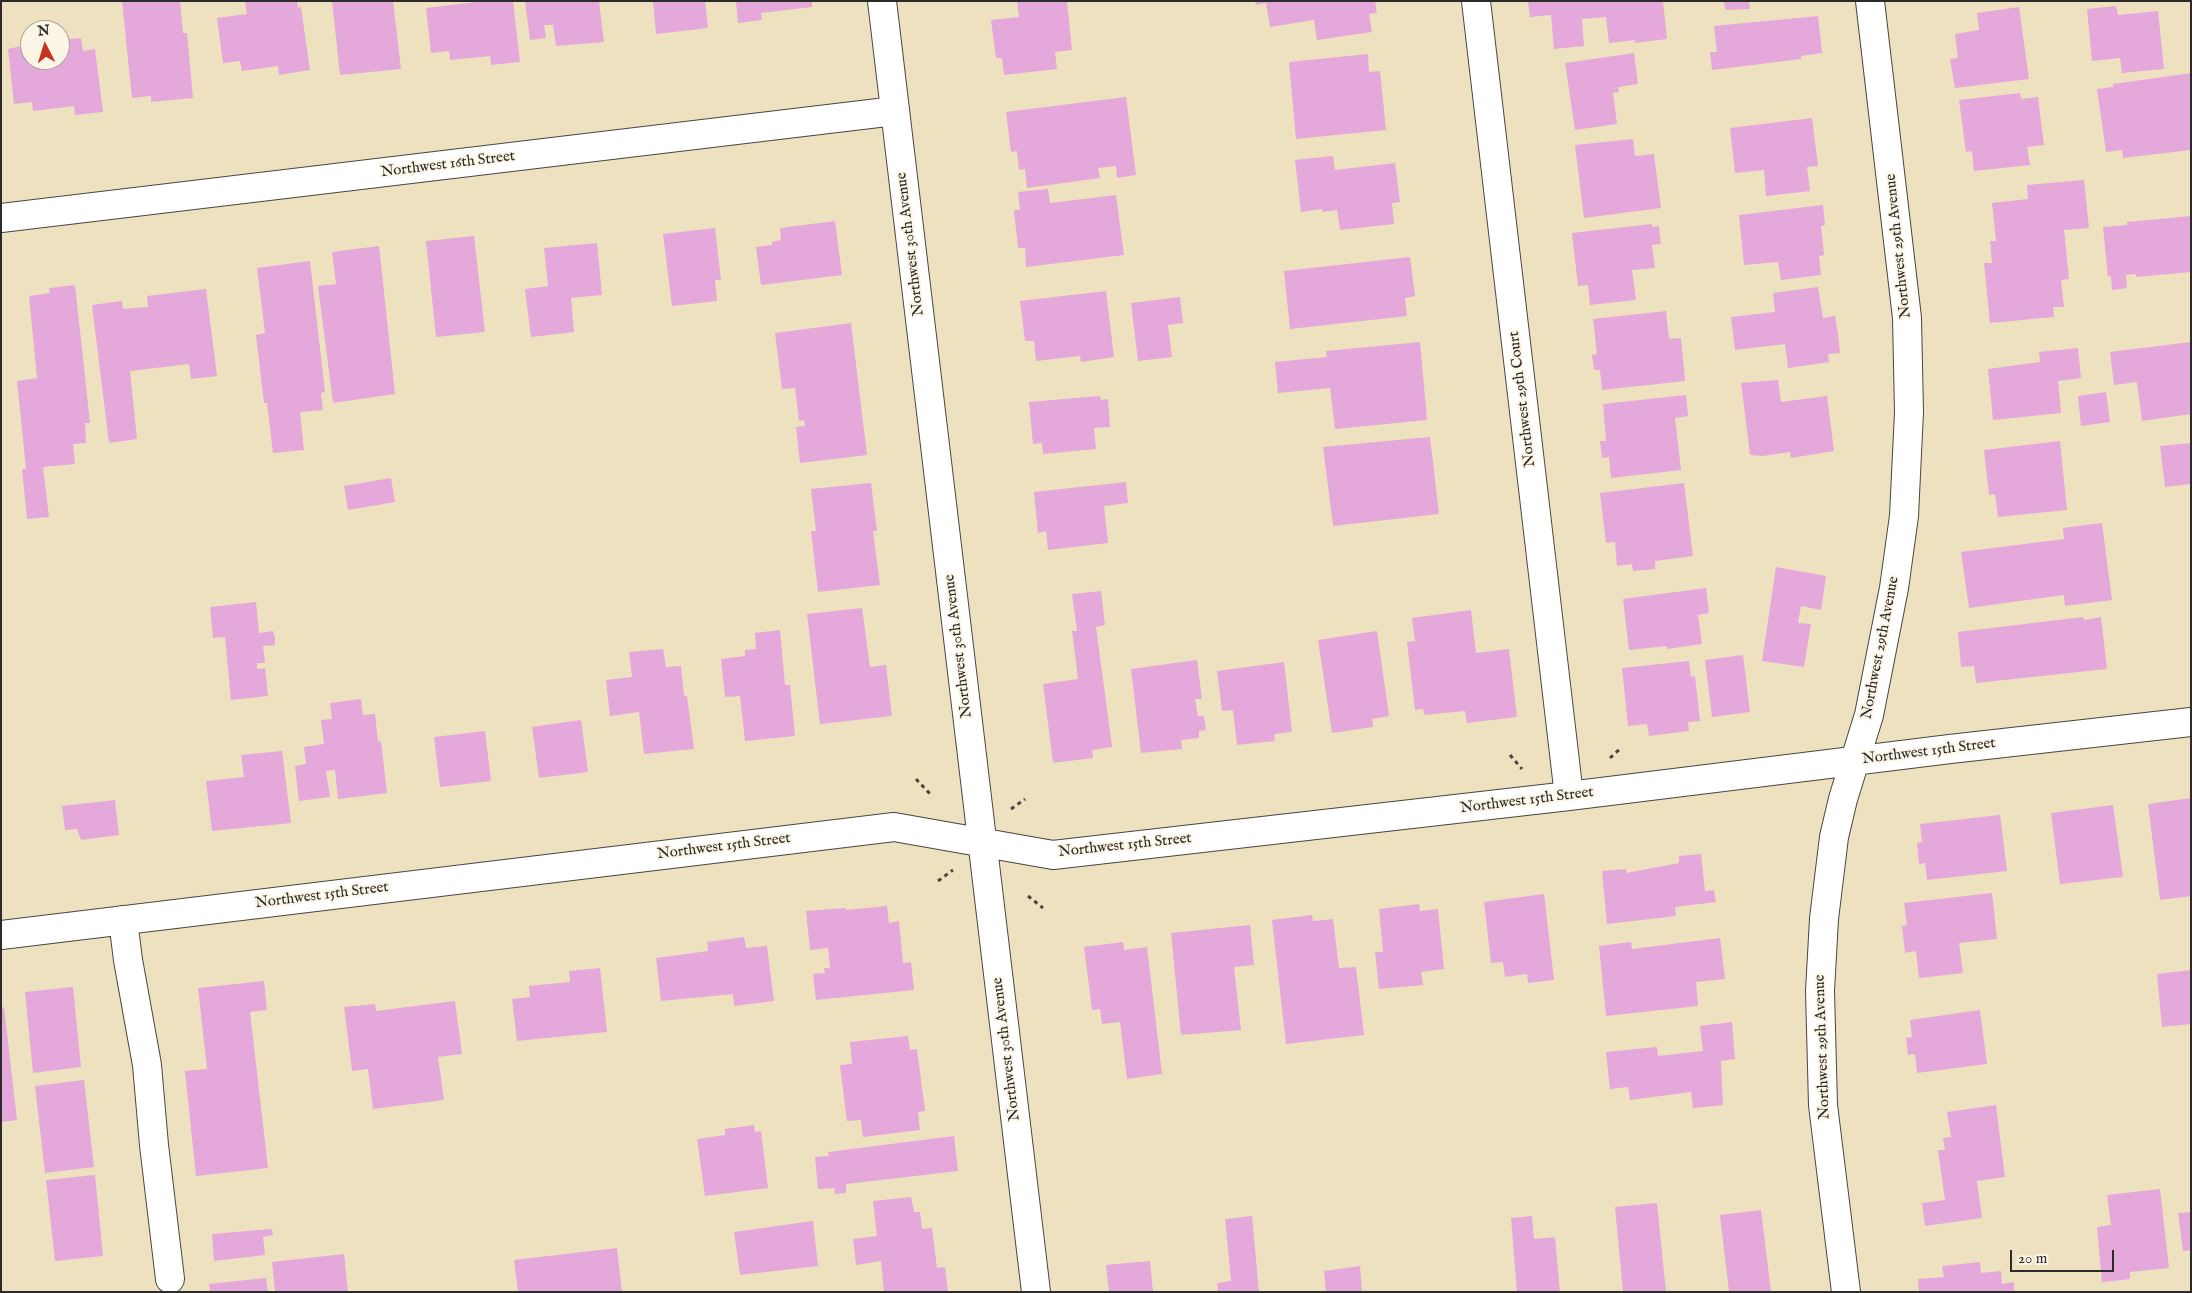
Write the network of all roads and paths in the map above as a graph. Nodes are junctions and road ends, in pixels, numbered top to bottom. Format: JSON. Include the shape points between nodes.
{"nodes":[{"id":1,"x":882,"y":1,"type":"edge"},
{"id":2,"x":1476,"y":1,"type":"edge"},
{"id":3,"x":1870,"y":1,"type":"edge"},
{"id":4,"x":895,"y":111,"type":"junction"},
{"id":5,"x":1,"y":218,"type":"edge"},
{"id":6,"x":2191,"y":722,"type":"edge"},
{"id":7,"x":1621,"y":748,"type":"dead end"},
{"id":8,"x":1510,"y":755,"type":"dead end"},
{"id":9,"x":1608,"y":760,"type":"dead end"},
{"id":10,"x":1856,"y":760,"type":"junction"},
{"id":11,"x":1522,"y":769,"type":"dead end"},
{"id":12,"x":916,"y":780,"type":"dead end"},
{"id":13,"x":932,"y":796,"type":"dead end"},
{"id":14,"x":1570,"y":796,"type":"junction"},
{"id":15,"x":1025,"y":799,"type":"dead end"},
{"id":16,"x":1009,"y":811,"type":"dead end"},
{"id":17,"x":982,"y":842,"type":"junction"},
{"id":18,"x":955,"y":868,"type":"dead end"},
{"id":19,"x":938,"y":881,"type":"dead end"},
{"id":20,"x":1028,"y":896,"type":"dead end"},
{"id":21,"x":1043,"y":908,"type":"dead end"},
{"id":22,"x":124,"y":920,"type":"junction"},
{"id":23,"x":1,"y":935,"type":"edge"},
{"id":24,"x":170,"y":1279,"type":"dead end"},
{"id":25,"x":1036,"y":1292,"type":"edge"},
{"id":26,"x":1846,"y":1292,"type":"edge"}],
"edges":[{"from":1,"to":4,"type":"street","name":"Northwest 30th Avenue"},
{"from":2,"to":14,"type":"street","name":"Northwest 29th Court"},
{"from":3,"to":10,"type":"street","name":"Northwest 29th Avenue","via":[[1907,318],[1909,412],[1900,551],[1869,715]]},
{"from":4,"to":5,"type":"street","name":"Northwest 16th Street"},
{"from":4,"to":17,"type":"street","name":"Northwest 30th Avenue"},
{"from":6,"to":10,"type":"street","name":"Northwest 15th Street"},
{"from":7,"to":9,"type":"path"},
{"from":8,"to":11,"type":"path"},
{"from":10,"to":14,"type":"street","name":"Northwest 15th Street"},
{"from":10,"to":26,"type":"street","name":"Northwest 29th Avenue","via":[[1843,799],[1830,860],[1820,991],[1824,1105]]},
{"from":12,"to":13,"type":"path"},
{"from":14,"to":17,"type":"street","name":"Northwest 15th Street","via":[[1053,855]]},
{"from":15,"to":16,"type":"path"},
{"from":17,"to":22,"type":"street","name":"Northwest 15th Street","via":[[894,826]]},
{"from":17,"to":25,"type":"street","name":"Northwest 30th Avenue"},
{"from":18,"to":19,"type":"path"},
{"from":20,"to":21,"type":"path"},
{"from":22,"to":23,"type":"street","name":"Northwest 15th Street"},
{"from":22,"to":24,"type":"street","via":[[147,1065]]}]}
